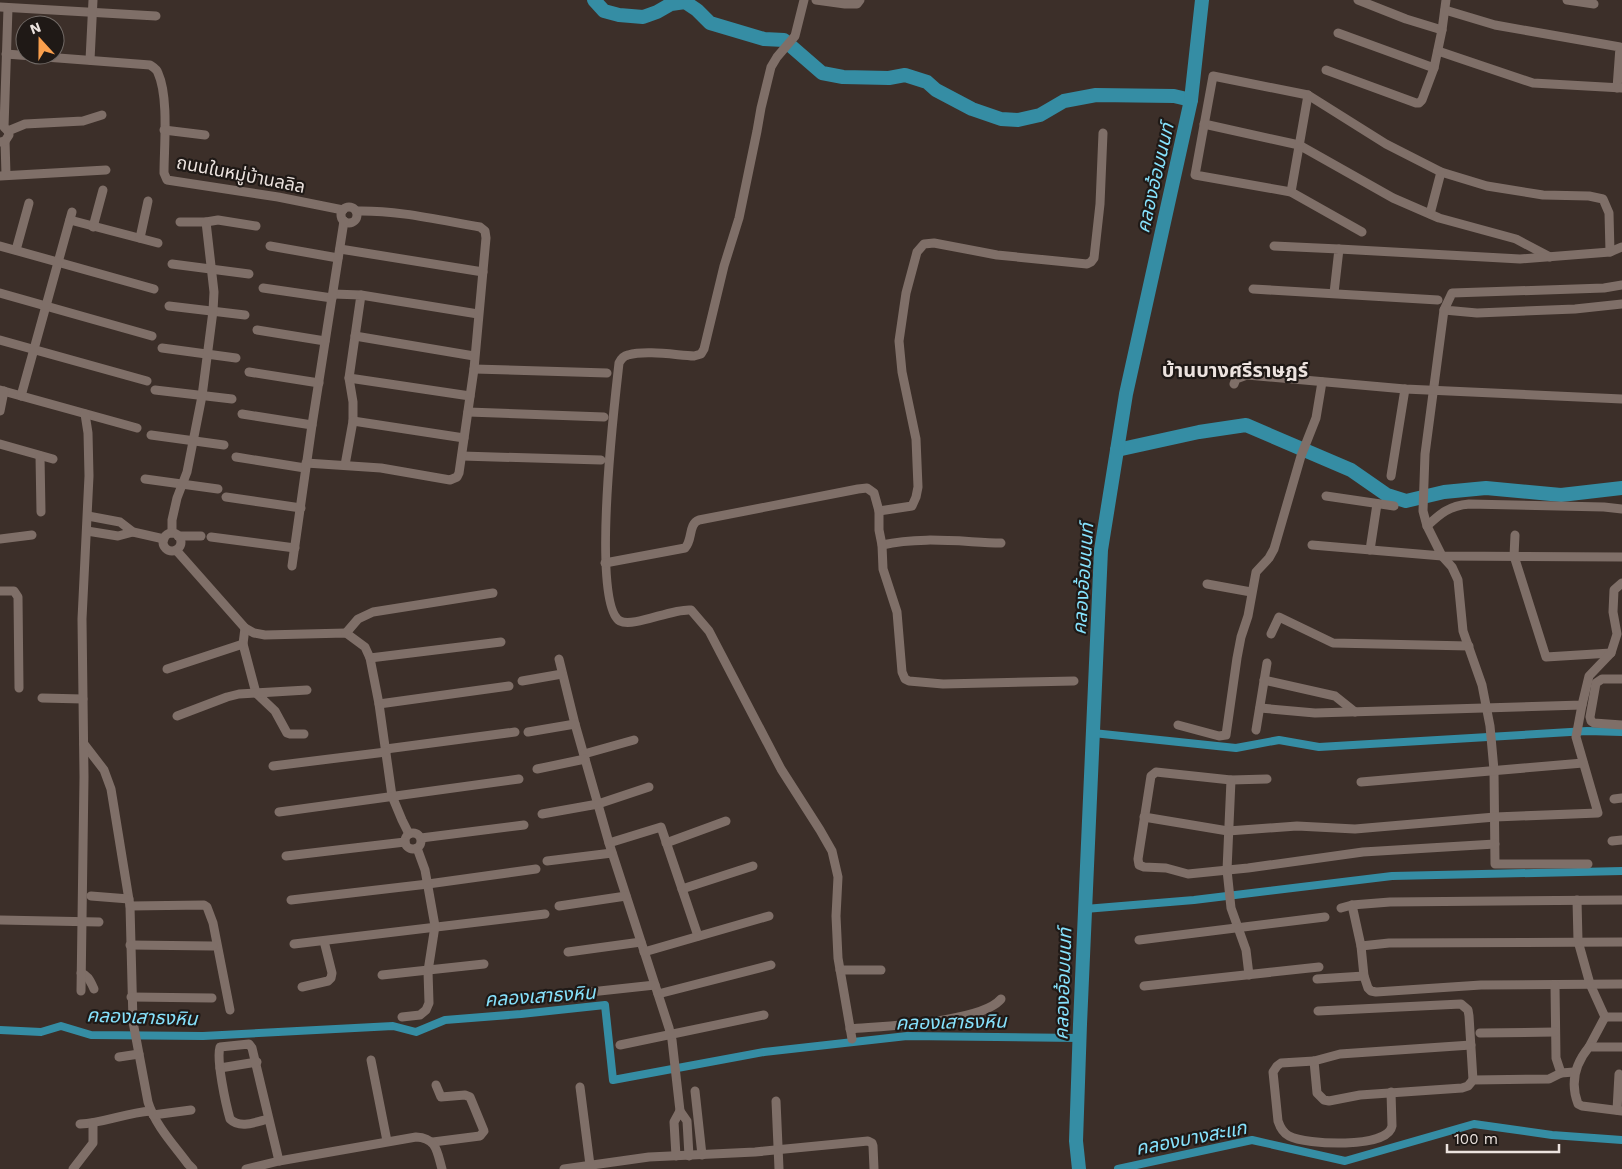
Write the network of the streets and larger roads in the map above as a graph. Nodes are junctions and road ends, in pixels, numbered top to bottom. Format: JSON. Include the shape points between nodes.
{"nodes":[{"id":1,"x":93,"y":0,"type":"edge"},
{"id":2,"x":804,"y":0,"type":"edge"},
{"id":3,"x":816,"y":0,"type":"edge"},
{"id":4,"x":860,"y":0,"type":"edge"},
{"id":5,"x":1358,"y":0,"type":"edge"},
{"id":6,"x":1446,"y":0,"type":"edge"},
{"id":7,"x":1567,"y":0,"type":"edge"},
{"id":8,"x":1594,"y":4,"type":"dead end"},
{"id":9,"x":4,"y":7,"type":"edge"},
{"id":10,"x":1445,"y":10,"type":"junction"},
{"id":11,"x":92,"y":12,"type":"junction"},
{"id":12,"x":156,"y":16,"type":"dead end"},
{"id":13,"x":1442,"y":30,"type":"junction"},
{"id":14,"x":1338,"y":33,"type":"dead end"},
{"id":15,"x":4,"y":51,"type":"edge"},
{"id":16,"x":1438,"y":51,"type":"junction"},
{"id":17,"x":90,"y":60,"type":"junction"},
{"id":18,"x":1434,"y":68,"type":"junction"},
{"id":19,"x":1326,"y":70,"type":"dead end"},
{"id":20,"x":1620,"y":88,"type":"edge"},
{"id":21,"x":3,"y":91,"type":"edge"},
{"id":22,"x":1308,"y":95,"type":"junction"},
{"id":23,"x":102,"y":115,"type":"dead end"},
{"id":24,"x":1204,"y":124,"type":"junction"},
{"id":25,"x":4,"y":128,"type":"edge"},
{"id":26,"x":164,"y":130,"type":"junction"},
{"id":27,"x":1103,"y":133,"type":"dead end"},
{"id":28,"x":205,"y":135,"type":"dead end"},
{"id":29,"x":2,"y":142,"type":"edge"},
{"id":30,"x":1299,"y":145,"type":"junction"},
{"id":31,"x":106,"y":170,"type":"dead end"},
{"id":32,"x":1441,"y":172,"type":"junction"},
{"id":33,"x":3,"y":176,"type":"edge"},
{"id":34,"x":103,"y":190,"type":"dead end"},
{"id":35,"x":1291,"y":192,"type":"junction"},
{"id":36,"x":148,"y":201,"type":"dead end"},
{"id":37,"x":29,"y":203,"type":"dead end"},
{"id":38,"x":342,"y":210,"type":"junction"},
{"id":39,"x":356,"y":211,"type":"junction"},
{"id":40,"x":1430,"y":214,"type":"junction"},
{"id":41,"x":344,"y":221,"type":"junction"},
{"id":42,"x":180,"y":222,"type":"dead end"},
{"id":43,"x":206,"y":222,"type":"junction"},
{"id":44,"x":256,"y":226,"type":"dead end"},
{"id":45,"x":93,"y":227,"type":"junction"},
{"id":46,"x":1362,"y":232,"type":"dead end"},
{"id":47,"x":140,"y":238,"type":"junction"},
{"id":48,"x":158,"y":243,"type":"dead end"},
{"id":49,"x":0,"y":246,"type":"edge"},
{"id":50,"x":270,"y":246,"type":"dead end"},
{"id":51,"x":1274,"y":246,"type":"dead end"},
{"id":52,"x":1622,"y":246,"type":"edge"},
{"id":53,"x":1339,"y":249,"type":"junction"},
{"id":54,"x":16,"y":250,"type":"junction"},
{"id":55,"x":1610,"y":252,"type":"junction"},
{"id":56,"x":339,"y":254,"type":"junction"},
{"id":57,"x":1550,"y":257,"type":"junction"},
{"id":58,"x":58,"y":262,"type":"junction"},
{"id":59,"x":172,"y":264,"type":"dead end"},
{"id":60,"x":211,"y":268,"type":"junction"},
{"id":61,"x":483,"y":272,"type":"junction"},
{"id":62,"x":249,"y":274,"type":"dead end"},
{"id":63,"x":1622,"y":285,"type":"edge"},
{"id":64,"x":263,"y":288,"type":"dead end"},
{"id":65,"x":1253,"y":289,"type":"dead end"},
{"id":66,"x":154,"y":290,"type":"dead end"},
{"id":67,"x":0,"y":293,"type":"edge"},
{"id":68,"x":1334,"y":293,"type":"junction"},
{"id":69,"x":361,"y":295,"type":"junction"},
{"id":70,"x":333,"y":296,"type":"junction"},
{"id":71,"x":1438,"y":300,"type":"dead end"},
{"id":72,"x":1622,"y":304,"type":"edge"},
{"id":73,"x":46,"y":306,"type":"junction"},
{"id":74,"x":169,"y":306,"type":"dead end"},
{"id":75,"x":213,"y":310,"type":"junction"},
{"id":76,"x":1444,"y":310,"type":"junction"},
{"id":77,"x":478,"y":314,"type":"junction"},
{"id":78,"x":245,"y":315,"type":"dead end"},
{"id":79,"x":257,"y":330,"type":"dead end"},
{"id":80,"x":152,"y":336,"type":"dead end"},
{"id":81,"x":355,"y":336,"type":"junction"},
{"id":82,"x":0,"y":340,"type":"edge"},
{"id":83,"x":325,"y":341,"type":"junction"},
{"id":84,"x":162,"y":348,"type":"dead end"},
{"id":85,"x":34,"y":349,"type":"junction"},
{"id":86,"x":207,"y":355,"type":"junction"},
{"id":87,"x":474,"y":356,"type":"junction"},
{"id":88,"x":236,"y":358,"type":"dead end"},
{"id":89,"x":474,"y":369,"type":"junction"},
{"id":90,"x":248,"y":372,"type":"dead end"},
{"id":91,"x":608,"y":373,"type":"dead end"},
{"id":92,"x":349,"y":378,"type":"junction"},
{"id":93,"x":147,"y":381,"type":"dead end"},
{"id":94,"x":1322,"y":382,"type":"junction"},
{"id":95,"x":319,"y":383,"type":"junction"},
{"id":96,"x":1234,"y":384,"type":"dead end"},
{"id":97,"x":1405,"y":389,"type":"junction"},
{"id":98,"x":155,"y":390,"type":"dead end"},
{"id":99,"x":2,"y":391,"type":"edge"},
{"id":100,"x":1432,"y":391,"type":"junction"},
{"id":101,"x":21,"y":396,"type":"junction"},
{"id":102,"x":202,"y":396,"type":"junction"},
{"id":103,"x":470,"y":396,"type":"junction"},
{"id":104,"x":232,"y":399,"type":"dead end"},
{"id":105,"x":1622,"y":399,"type":"edge"},
{"id":106,"x":0,"y":411,"type":"edge"},
{"id":107,"x":468,"y":412,"type":"junction"},
{"id":108,"x":85,"y":414,"type":"junction"},
{"id":109,"x":242,"y":414,"type":"dead end"},
{"id":110,"x":604,"y":417,"type":"dead end"},
{"id":111,"x":353,"y":421,"type":"junction"},
{"id":112,"x":312,"y":425,"type":"junction"},
{"id":113,"x":137,"y":428,"type":"dead end"},
{"id":114,"x":151,"y":435,"type":"dead end"},
{"id":115,"x":464,"y":438,"type":"junction"},
{"id":116,"x":194,"y":440,"type":"junction"},
{"id":117,"x":0,"y":444,"type":"edge"},
{"id":118,"x":224,"y":444,"type":"dead end"},
{"id":119,"x":40,"y":456,"type":"junction"},
{"id":120,"x":462,"y":456,"type":"junction"},
{"id":121,"x":236,"y":457,"type":"dead end"},
{"id":122,"x":52,"y":459,"type":"dead end"},
{"id":123,"x":601,"y":460,"type":"dead end"},
{"id":124,"x":345,"y":465,"type":"junction"},
{"id":125,"x":306,"y":466,"type":"junction"},
{"id":126,"x":1391,"y":476,"type":"dead end"},
{"id":127,"x":145,"y":479,"type":"dead end"},
{"id":128,"x":182,"y":484,"type":"junction"},
{"id":129,"x":218,"y":489,"type":"dead end"},
{"id":130,"x":1326,"y":496,"type":"dead end"},
{"id":131,"x":226,"y":497,"type":"dead end"},
{"id":132,"x":1377,"y":504,"type":"junction"},
{"id":133,"x":1394,"y":506,"type":"dead end"},
{"id":134,"x":301,"y":508,"type":"junction"},
{"id":135,"x":1622,"y":509,"type":"edge"},
{"id":136,"x":880,"y":511,"type":"junction"},
{"id":137,"x":41,"y":512,"type":"dead end"},
{"id":138,"x":88,"y":516,"type":"junction"},
{"id":139,"x":1427,"y":526,"type":"junction"},
{"id":140,"x":87,"y":531,"type":"junction"},
{"id":141,"x":133,"y":532,"type":"junction"},
{"id":142,"x":32,"y":535,"type":"dead end"},
{"id":143,"x":175,"y":535,"type":"junction"},
{"id":144,"x":1515,"y":535,"type":"dead end"},
{"id":145,"x":0,"y":539,"type":"edge"},
{"id":146,"x":164,"y":539,"type":"junction"},
{"id":147,"x":1001,"y":543,"type":"dead end"},
{"id":148,"x":882,"y":545,"type":"junction"},
{"id":149,"x":1312,"y":545,"type":"dead end"},
{"id":150,"x":296,"y":548,"type":"junction"},
{"id":151,"x":176,"y":550,"type":"junction"},
{"id":152,"x":1370,"y":550,"type":"junction"},
{"id":153,"x":1442,"y":556,"type":"junction"},
{"id":154,"x":1514,"y":556,"type":"junction"},
{"id":155,"x":1622,"y":557,"type":"edge"},
{"id":156,"x":605,"y":563,"type":"junction"},
{"id":157,"x":292,"y":566,"type":"dead end"},
{"id":158,"x":1622,"y":583,"type":"edge"},
{"id":159,"x":1207,"y":584,"type":"dead end"},
{"id":160,"x":0,"y":591,"type":"edge"},
{"id":161,"x":1252,"y":592,"type":"junction"},
{"id":162,"x":493,"y":593,"type":"dead end"},
{"id":163,"x":245,"y":628,"type":"junction"},
{"id":164,"x":346,"y":633,"type":"junction"},
{"id":165,"x":1271,"y":634,"type":"dead end"},
{"id":166,"x":501,"y":642,"type":"dead end"},
{"id":167,"x":243,"y":644,"type":"junction"},
{"id":168,"x":1468,"y":646,"type":"junction"},
{"id":169,"x":1611,"y":653,"type":"junction"},
{"id":170,"x":370,"y":658,"type":"junction"},
{"id":171,"x":559,"y":659,"type":"dead end"},
{"id":172,"x":1267,"y":663,"type":"dead end"},
{"id":173,"x":167,"y":669,"type":"dead end"},
{"id":174,"x":562,"y":674,"type":"junction"},
{"id":175,"x":1622,"y":679,"type":"edge"},
{"id":176,"x":1264,"y":680,"type":"junction"},
{"id":177,"x":522,"y":681,"type":"dead end"},
{"id":178,"x":1074,"y":681,"type":"dead end"},
{"id":179,"x":509,"y":686,"type":"dead end"},
{"id":180,"x":19,"y":688,"type":"dead end"},
{"id":181,"x":307,"y":690,"type":"dead end"},
{"id":182,"x":256,"y":693,"type":"junction"},
{"id":183,"x":42,"y":698,"type":"dead end"},
{"id":184,"x":83,"y":699,"type":"junction"},
{"id":185,"x":379,"y":704,"type":"junction"},
{"id":186,"x":1582,"y":705,"type":"junction"},
{"id":187,"x":1260,"y":708,"type":"junction"},
{"id":188,"x":1486,"y":708,"type":"junction"},
{"id":189,"x":1355,"y":712,"type":"junction"},
{"id":190,"x":176,"y":716,"type":"dead end"},
{"id":191,"x":575,"y":724,"type":"junction"},
{"id":192,"x":1178,"y":725,"type":"dead end"},
{"id":193,"x":1622,"y":725,"type":"edge"},
{"id":194,"x":1256,"y":730,"type":"dead end"},
{"id":195,"x":515,"y":732,"type":"dead end"},
{"id":196,"x":528,"y":732,"type":"dead end"},
{"id":197,"x":304,"y":734,"type":"dead end"},
{"id":198,"x":634,"y":740,"type":"dead end"},
{"id":199,"x":84,"y":744,"type":"junction"},
{"id":200,"x":386,"y":751,"type":"junction"},
{"id":201,"x":584,"y":757,"type":"junction"},
{"id":202,"x":1583,"y":762,"type":"junction"},
{"id":203,"x":273,"y":766,"type":"dead end"},
{"id":204,"x":537,"y":768,"type":"dead end"},
{"id":205,"x":1494,"y":770,"type":"junction"},
{"id":206,"x":519,"y":779,"type":"dead end"},
{"id":207,"x":1267,"y":779,"type":"dead end"},
{"id":208,"x":1231,"y":780,"type":"junction"},
{"id":209,"x":1362,"y":782,"type":"dead end"},
{"id":210,"x":649,"y":787,"type":"dead end"},
{"id":211,"x":392,"y":796,"type":"junction"},
{"id":212,"x":598,"y":804,"type":"junction"},
{"id":213,"x":279,"y":812,"type":"dead end"},
{"id":214,"x":542,"y":814,"type":"dead end"},
{"id":215,"x":1144,"y":817,"type":"junction"},
{"id":216,"x":1495,"y":817,"type":"junction"},
{"id":217,"x":726,"y":820,"type":"dead end"},
{"id":218,"x":524,"y":825,"type":"dead end"},
{"id":219,"x":1228,"y":831,"type":"junction"},
{"id":220,"x":407,"y":838,"type":"junction"},
{"id":221,"x":421,"y":838,"type":"junction"},
{"id":222,"x":1622,"y":840,"type":"edge"},
{"id":223,"x":1612,"y":841,"type":"dead end"},
{"id":224,"x":609,"y":843,"type":"junction"},
{"id":225,"x":666,"y":843,"type":"junction"},
{"id":226,"x":1495,"y":844,"type":"junction"},
{"id":227,"x":418,"y":848,"type":"junction"},
{"id":228,"x":612,"y":853,"type":"junction"},
{"id":229,"x":286,"y":856,"type":"dead end"},
{"id":230,"x":547,"y":861,"type":"dead end"},
{"id":231,"x":1588,"y":864,"type":"dead end"},
{"id":232,"x":753,"y":866,"type":"dead end"},
{"id":233,"x":536,"y":868,"type":"dead end"},
{"id":234,"x":1227,"y":870,"type":"junction"},
{"id":235,"x":428,"y":884,"type":"junction"},
{"id":236,"x":682,"y":889,"type":"junction"},
{"id":237,"x":91,"y":896,"type":"dead end"},
{"id":238,"x":626,"y":896,"type":"junction"},
{"id":239,"x":291,"y":900,"type":"dead end"},
{"id":240,"x":1577,"y":900,"type":"junction"},
{"id":241,"x":1622,"y":900,"type":"edge"},
{"id":242,"x":129,"y":902,"type":"junction"},
{"id":243,"x":1352,"y":905,"type":"junction"},
{"id":244,"x":559,"y":906,"type":"dead end"},
{"id":245,"x":1342,"y":908,"type":"dead end"},
{"id":246,"x":545,"y":914,"type":"dead end"},
{"id":247,"x":769,"y":916,"type":"dead end"},
{"id":248,"x":1325,"y":917,"type":"dead end"},
{"id":249,"x":0,"y":920,"type":"edge"},
{"id":250,"x":82,"y":922,"type":"junction"},
{"id":251,"x":99,"y":922,"type":"dead end"},
{"id":252,"x":435,"y":926,"type":"junction"},
{"id":253,"x":1237,"y":928,"type":"junction"},
{"id":254,"x":698,"y":936,"type":"junction"},
{"id":255,"x":324,"y":940,"type":"junction"},
{"id":256,"x":1139,"y":940,"type":"dead end"},
{"id":257,"x":1578,"y":941,"type":"junction"},
{"id":258,"x":641,"y":942,"type":"junction"},
{"id":259,"x":1622,"y":942,"type":"edge"},
{"id":260,"x":294,"y":944,"type":"dead end"},
{"id":261,"x":130,"y":945,"type":"junction"},
{"id":262,"x":212,"y":946,"type":"dead end"},
{"id":263,"x":1361,"y":946,"type":"junction"},
{"id":264,"x":568,"y":952,"type":"dead end"},
{"id":265,"x":644,"y":952,"type":"junction"},
{"id":266,"x":484,"y":964,"type":"dead end"},
{"id":267,"x":771,"y":965,"type":"dead end"},
{"id":268,"x":1319,"y":967,"type":"dead end"},
{"id":269,"x":840,"y":970,"type":"junction"},
{"id":270,"x":881,"y":970,"type":"dead end"},
{"id":271,"x":428,"y":971,"type":"junction"},
{"id":272,"x":81,"y":973,"type":"junction"},
{"id":273,"x":1248,"y":974,"type":"junction"},
{"id":274,"x":382,"y":975,"type":"dead end"},
{"id":275,"x":1364,"y":976,"type":"junction"},
{"id":276,"x":1317,"y":979,"type":"dead end"},
{"id":277,"x":1590,"y":984,"type":"junction"},
{"id":278,"x":1622,"y":984,"type":"edge"},
{"id":279,"x":1555,"y":985,"type":"junction"},
{"id":280,"x":1144,"y":986,"type":"dead end"},
{"id":281,"x":302,"y":987,"type":"dead end"},
{"id":282,"x":94,"y":989,"type":"dead end"},
{"id":283,"x":657,"y":989,"type":"junction"},
{"id":284,"x":81,"y":991,"type":"dead end"},
{"id":285,"x":581,"y":994,"type":"dead end"},
{"id":286,"x":131,"y":998,"type":"junction"},
{"id":287,"x":212,"y":998,"type":"dead end"},
{"id":288,"x":1001,"y":999,"type":"dead end"},
{"id":289,"x":230,"y":1010,"type":"dead end"},
{"id":290,"x":1318,"y":1011,"type":"dead end"},
{"id":291,"x":764,"y":1015,"type":"dead end"},
{"id":292,"x":402,"y":1017,"type":"dead end"},
{"id":293,"x":1606,"y":1017,"type":"junction"},
{"id":294,"x":1622,"y":1017,"type":"edge"},
{"id":295,"x":850,"y":1029,"type":"junction"},
{"id":296,"x":1555,"y":1032,"type":"junction"},
{"id":297,"x":1480,"y":1033,"type":"dead end"},
{"id":298,"x":671,"y":1036,"type":"junction"},
{"id":299,"x":852,"y":1039,"type":"dead end"},
{"id":300,"x":620,"y":1045,"type":"dead end"},
{"id":301,"x":1471,"y":1045,"type":"junction"},
{"id":302,"x":1589,"y":1046,"type":"junction"},
{"id":303,"x":1622,"y":1047,"type":"edge"},
{"id":304,"x":139,"y":1054,"type":"junction"},
{"id":305,"x":119,"y":1057,"type":"dead end"},
{"id":306,"x":371,"y":1060,"type":"dead end"},
{"id":307,"x":1314,"y":1060,"type":"junction"},
{"id":308,"x":257,"y":1062,"type":"junction"},
{"id":309,"x":220,"y":1068,"type":"junction"},
{"id":310,"x":1574,"y":1072,"type":"junction"},
{"id":311,"x":1560,"y":1073,"type":"junction"},
{"id":312,"x":1619,"y":1074,"type":"dead end"},
{"id":313,"x":1473,"y":1080,"type":"junction"},
{"id":314,"x":436,"y":1085,"type":"dead end"},
{"id":315,"x":580,"y":1087,"type":"dead end"},
{"id":316,"x":695,"y":1091,"type":"dead end"},
{"id":317,"x":1391,"y":1092,"type":"junction"},
{"id":318,"x":776,"y":1101,"type":"dead end"},
{"id":319,"x":191,"y":1110,"type":"dead end"},
{"id":320,"x":1620,"y":1110,"type":"edge"},
{"id":321,"x":680,"y":1111,"type":"junction"},
{"id":322,"x":152,"y":1113,"type":"junction"},
{"id":323,"x":268,"y":1119,"type":"junction"},
{"id":324,"x":80,"y":1124,"type":"dead end"},
{"id":325,"x":93,"y":1124,"type":"junction"},
{"id":326,"x":387,"y":1141,"type":"junction"},
{"id":327,"x":433,"y":1142,"type":"junction"},
{"id":328,"x":777,"y":1150,"type":"junction"},
{"id":329,"x":702,"y":1155,"type":"junction"},
{"id":330,"x":676,"y":1156,"type":"junction"},
{"id":331,"x":689,"y":1156,"type":"junction"},
{"id":332,"x":279,"y":1161,"type":"junction"},
{"id":333,"x":590,"y":1165,"type":"junction"},
{"id":334,"x":73,"y":1169,"type":"edge"},
{"id":335,"x":193,"y":1169,"type":"edge"},
{"id":336,"x":246,"y":1169,"type":"edge"},
{"id":337,"x":442,"y":1169,"type":"edge"},
{"id":338,"x":564,"y":1169,"type":"edge"},
{"id":339,"x":778,"y":1169,"type":"edge"},
{"id":340,"x":874,"y":1169,"type":"edge"}],
"edges":[{"from":1,"to":11,"type":"street"},
{"from":2,"to":156,"type":"street","via":[[794,36],[771,67],[738,218],[704,349],[694,356],[626,355],[619,363],[607,472]]},
{"from":3,"to":4,"type":"street","via":[[845,4],[857,4]]},
{"from":5,"to":13,"type":"street"},
{"from":6,"to":10,"type":"street"},
{"from":7,"to":8,"type":"street"},
{"from":9,"to":11,"type":"street"},
{"from":9,"to":15,"type":"street"},
{"from":10,"to":13,"type":"street"},
{"from":10,"to":20,"type":"street","via":[[1495,25],[1620,47]]},
{"from":11,"to":12,"type":"street"},
{"from":11,"to":17,"type":"street"},
{"from":13,"to":16,"type":"street"},
{"from":14,"to":18,"type":"street"},
{"from":15,"to":17,"type":"street","name":"ถนนในหมู่บ้านลลิล"},
{"from":15,"to":21,"type":"street"},
{"from":16,"to":18,"type":"street"},
{"from":16,"to":20,"type":"street","via":[[1533,83]]},
{"from":17,"to":26,"type":"street","name":"ถนนในหมู่บ้านลลิล","via":[[154,68],[159,74],[164,98]]},
{"from":18,"to":19,"type":"street","via":[[1419,103]]},
{"from":21,"to":25,"type":"street"},
{"from":22,"to":24,"type":"street","via":[[1213,76]]},
{"from":22,"to":30,"type":"street"},
{"from":22,"to":32,"type":"street","via":[[1386,144]]},
{"from":23,"to":25,"type":"street","via":[[83,121]]},
{"from":24,"to":30,"type":"street"},
{"from":24,"to":35,"type":"street","via":[[1195,175]]},
{"from":25,"to":29,"type":"street","via":[[8,139]]},
{"from":26,"to":28,"type":"street"},
{"from":26,"to":38,"type":"street","name":"ถนนในหมู่บ้านลลิล","via":[[164,173],[167,180]]},
{"from":27,"to":136,"type":"street","via":[[1100,204],[1091,262],[1018,258],[934,243],[924,244],[917,252],[907,285],[899,341],[916,439],[916,497],[912,506]]},
{"from":29,"to":33,"type":"street"},
{"from":30,"to":35,"type":"street"},
{"from":30,"to":40,"type":"street","via":[[1393,198]]},
{"from":31,"to":33,"type":"street"},
{"from":32,"to":40,"type":"street"},
{"from":32,"to":55,"type":"street","via":[[1487,186],[1542,195],[1603,198],[1609,213]]},
{"from":34,"to":45,"type":"street"},
{"from":35,"to":46,"type":"street"},
{"from":36,"to":47,"type":"street"},
{"from":37,"to":54,"type":"street"},
{"from":38,"to":39,"type":"street","via":[[351,207]]},
{"from":38,"to":41,"type":"street"},
{"from":39,"to":41,"type":"street","via":[[355,220],[350,223]]},
{"from":39,"to":61,"type":"street","via":[[391,212],[480,228],[485,231],[486,238]]},
{"from":40,"to":57,"type":"street","via":[[1516,240]]},
{"from":41,"to":56,"type":"street"},
{"from":42,"to":43,"type":"street"},
{"from":43,"to":44,"type":"street","via":[[218,220]]},
{"from":43,"to":60,"type":"street"},
{"from":45,"to":47,"type":"street"},
{"from":45,"to":58,"type":"street","via":[[71,216]]},
{"from":47,"to":48,"type":"street"},
{"from":49,"to":54,"type":"street"},
{"from":50,"to":56,"type":"street"},
{"from":51,"to":53,"type":"street"},
{"from":52,"to":55,"type":"street"},
{"from":53,"to":57,"type":"street","via":[[1520,259]]},
{"from":53,"to":68,"type":"street"},
{"from":54,"to":58,"type":"street"},
{"from":55,"to":57,"type":"street"},
{"from":56,"to":61,"type":"street"},
{"from":56,"to":70,"type":"street"},
{"from":58,"to":66,"type":"street"},
{"from":58,"to":73,"type":"street"},
{"from":59,"to":60,"type":"street"},
{"from":60,"to":62,"type":"street"},
{"from":60,"to":75,"type":"street"},
{"from":61,"to":77,"type":"street"},
{"from":63,"to":76,"type":"street","via":[[1452,293]]},
{"from":64,"to":70,"type":"street"},
{"from":65,"to":68,"type":"street"},
{"from":67,"to":73,"type":"street"},
{"from":68,"to":71,"type":"street"},
{"from":69,"to":70,"type":"street"},
{"from":69,"to":77,"type":"street"},
{"from":69,"to":81,"type":"street"},
{"from":70,"to":83,"type":"street"},
{"from":72,"to":76,"type":"street","via":[[1575,309]]},
{"from":73,"to":80,"type":"street"},
{"from":73,"to":85,"type":"street"},
{"from":74,"to":75,"type":"street"},
{"from":75,"to":78,"type":"street"},
{"from":75,"to":86,"type":"street"},
{"from":76,"to":100,"type":"street"},
{"from":77,"to":87,"type":"street"},
{"from":79,"to":83,"type":"street"},
{"from":81,"to":87,"type":"street"},
{"from":81,"to":92,"type":"street"},
{"from":82,"to":85,"type":"street"},
{"from":83,"to":95,"type":"street"},
{"from":84,"to":86,"type":"street"},
{"from":85,"to":93,"type":"street"},
{"from":85,"to":101,"type":"street"},
{"from":86,"to":88,"type":"street"},
{"from":86,"to":102,"type":"street"},
{"from":87,"to":89,"type":"street"},
{"from":89,"to":91,"type":"street"},
{"from":89,"to":103,"type":"street"},
{"from":90,"to":95,"type":"street"},
{"from":92,"to":103,"type":"street"},
{"from":92,"to":111,"type":"street"},
{"from":94,"to":96,"type":"street","via":[[1247,375],[1236,379]]},
{"from":94,"to":97,"type":"street"},
{"from":94,"to":161,"type":"street","via":[[1316,418],[1301,456],[1274,549],[1256,572]]},
{"from":95,"to":112,"type":"street"},
{"from":97,"to":100,"type":"street"},
{"from":97,"to":126,"type":"street"},
{"from":98,"to":102,"type":"street"},
{"from":99,"to":101,"type":"street"},
{"from":99,"to":106,"type":"street"},
{"from":100,"to":105,"type":"street"},
{"from":100,"to":139,"type":"street","via":[[1425,454],[1423,511]]},
{"from":101,"to":108,"type":"street"},
{"from":102,"to":104,"type":"street"},
{"from":102,"to":116,"type":"street"},
{"from":103,"to":107,"type":"street"},
{"from":107,"to":110,"type":"street"},
{"from":107,"to":115,"type":"street"},
{"from":108,"to":113,"type":"street"},
{"from":108,"to":138,"type":"street"},
{"from":109,"to":112,"type":"street"},
{"from":111,"to":115,"type":"street"},
{"from":111,"to":124,"type":"street"},
{"from":112,"to":125,"type":"street"},
{"from":114,"to":116,"type":"street"},
{"from":115,"to":120,"type":"street"},
{"from":116,"to":118,"type":"street"},
{"from":116,"to":128,"type":"street"},
{"from":117,"to":119,"type":"street"},
{"from":119,"to":122,"type":"street"},
{"from":119,"to":137,"type":"street"},
{"from":120,"to":123,"type":"street"},
{"from":120,"to":124,"type":"street","via":[[459,473],[450,480]]},
{"from":121,"to":125,"type":"street"},
{"from":124,"to":125,"type":"street"},
{"from":125,"to":134,"type":"street"},
{"from":127,"to":128,"type":"street"},
{"from":128,"to":129,"type":"street"},
{"from":128,"to":143,"type":"street","via":[[172,520]]},
{"from":130,"to":132,"type":"street"},
{"from":131,"to":134,"type":"street"},
{"from":132,"to":133,"type":"street"},
{"from":132,"to":152,"type":"street"},
{"from":134,"to":150,"type":"street"},
{"from":135,"to":139,"type":"street","via":[[1454,505]]},
{"from":136,"to":148,"type":"street"},
{"from":136,"to":156,"type":"street","via":[[874,493],[867,488],[858,488],[700,520],[693,525],[685,548]]},
{"from":138,"to":140,"type":"street"},
{"from":138,"to":141,"type":"street","via":[[120,522]]},
{"from":139,"to":153,"type":"street"},
{"from":140,"to":141,"type":"street","via":[[118,536]]},
{"from":140,"to":184,"type":"street","via":[[82,619]]},
{"from":141,"to":146,"type":"street"},
{"from":142,"to":145,"type":"street"},
{"from":143,"to":146,"type":"street","via":[[169,534]]},
{"from":143,"to":150,"type":"street"},
{"from":143,"to":151,"type":"street","via":[[181,542]]},
{"from":144,"to":154,"type":"street"},
{"from":146,"to":151,"type":"street","via":[[166,549]]},
{"from":147,"to":148,"type":"street","via":[[931,541]]},
{"from":148,"to":178,"type":"street","via":[[884,569],[897,612],[902,672],[909,681],[944,684]]},
{"from":149,"to":152,"type":"street"},
{"from":150,"to":157,"type":"street"},
{"from":151,"to":163,"type":"street"},
{"from":152,"to":153,"type":"street"},
{"from":153,"to":154,"type":"street"},
{"from":153,"to":168,"type":"street","via":[[1458,580],[1463,631]]},
{"from":154,"to":155,"type":"street"},
{"from":154,"to":169,"type":"street","via":[[1546,657]]},
{"from":156,"to":269,"type":"street","via":[[607,590],[618,620],[636,621],[691,610],[709,631],[781,770],[832,851],[838,877],[836,916]]},
{"from":158,"to":169,"type":"street","via":[[1614,590],[1612,612],[1617,634]]},
{"from":159,"to":161,"type":"street"},
{"from":160,"to":180,"type":"street","via":[[14,591],[18,597]]},
{"from":161,"to":192,"type":"street","via":[[1237,658],[1226,735],[1218,736]]},
{"from":162,"to":164,"type":"street","via":[[373,612],[358,619]]},
{"from":163,"to":164,"type":"street","via":[[265,635]]},
{"from":163,"to":167,"type":"street"},
{"from":164,"to":170,"type":"street","via":[[365,647]]},
{"from":165,"to":168,"type":"street","via":[[1278,617],[1333,643]]},
{"from":166,"to":170,"type":"street"},
{"from":167,"to":173,"type":"street"},
{"from":167,"to":182,"type":"street"},
{"from":168,"to":188,"type":"street","via":[[1482,685]]},
{"from":169,"to":186,"type":"street","via":[[1589,676]]},
{"from":170,"to":185,"type":"street"},
{"from":171,"to":174,"type":"street"},
{"from":172,"to":176,"type":"street"},
{"from":174,"to":177,"type":"street"},
{"from":174,"to":191,"type":"street"},
{"from":175,"to":193,"type":"street","via":[[1596,683],[1590,717],[1594,723]]},
{"from":176,"to":187,"type":"street"},
{"from":176,"to":189,"type":"street","via":[[1335,696]]},
{"from":179,"to":185,"type":"street"},
{"from":181,"to":182,"type":"street"},
{"from":182,"to":190,"type":"street","via":[[227,697]]},
{"from":182,"to":197,"type":"street","via":[[275,711],[287,733]]},
{"from":183,"to":184,"type":"street"},
{"from":184,"to":199,"type":"street"},
{"from":185,"to":200,"type":"street"},
{"from":186,"to":188,"type":"street"},
{"from":186,"to":202,"type":"street","via":[[1576,737]]},
{"from":187,"to":189,"type":"street","via":[[1316,713]]},
{"from":187,"to":194,"type":"street"},
{"from":188,"to":189,"type":"street"},
{"from":188,"to":205,"type":"street"},
{"from":191,"to":196,"type":"street"},
{"from":191,"to":201,"type":"street"},
{"from":195,"to":200,"type":"street"},
{"from":198,"to":201,"type":"street"},
{"from":199,"to":242,"type":"street","via":[[104,770],[112,788]]},
{"from":199,"to":250,"type":"street"},
{"from":200,"to":203,"type":"street"},
{"from":200,"to":211,"type":"street"},
{"from":201,"to":204,"type":"street"},
{"from":201,"to":212,"type":"street"},
{"from":202,"to":205,"type":"street"},
{"from":202,"to":216,"type":"street","via":[[1598,814]]},
{"from":205,"to":209,"type":"street"},
{"from":205,"to":216,"type":"street"},
{"from":206,"to":211,"type":"street"},
{"from":207,"to":208,"type":"street"},
{"from":208,"to":215,"type":"street","via":[[1156,772],[1151,776]]},
{"from":208,"to":219,"type":"street"},
{"from":210,"to":212,"type":"street"},
{"from":211,"to":213,"type":"street"},
{"from":211,"to":220,"type":"street"},
{"from":212,"to":214,"type":"street"},
{"from":212,"to":224,"type":"street"},
{"from":215,"to":219,"type":"street"},
{"from":215,"to":234,"type":"street","via":[[1138,865],[1188,874]]},
{"from":216,"to":219,"type":"street","via":[[1355,829],[1297,826]]},
{"from":216,"to":226,"type":"street"},
{"from":217,"to":225,"type":"street"},
{"from":218,"to":221,"type":"street"},
{"from":219,"to":234,"type":"street"},
{"from":220,"to":221,"type":"street","via":[[418,834]]},
{"from":220,"to":227,"type":"street","via":[[411,849]]},
{"from":220,"to":229,"type":"street"},
{"from":221,"to":227,"type":"street"},
{"from":222,"to":223,"type":"street"},
{"from":224,"to":225,"type":"street","via":[[660,828]]},
{"from":224,"to":228,"type":"street"},
{"from":225,"to":236,"type":"street"},
{"from":226,"to":231,"type":"street","via":[[1495,864]]},
{"from":226,"to":234,"type":"street","via":[[1363,852]]},
{"from":227,"to":235,"type":"street"},
{"from":228,"to":230,"type":"street"},
{"from":228,"to":238,"type":"street"},
{"from":232,"to":236,"type":"street"},
{"from":233,"to":235,"type":"street"},
{"from":234,"to":253,"type":"street","via":[[1231,908]]},
{"from":235,"to":239,"type":"street"},
{"from":235,"to":252,"type":"street"},
{"from":236,"to":254,"type":"street"},
{"from":237,"to":242,"type":"street"},
{"from":238,"to":244,"type":"street"},
{"from":238,"to":258,"type":"street"},
{"from":240,"to":241,"type":"street"},
{"from":240,"to":243,"type":"street"},
{"from":240,"to":257,"type":"street"},
{"from":242,"to":261,"type":"street"},
{"from":242,"to":289,"type":"street","via":[[207,907]]},
{"from":243,"to":245,"type":"street"},
{"from":243,"to":263,"type":"street"},
{"from":246,"to":252,"type":"street"},
{"from":247,"to":254,"type":"street"},
{"from":248,"to":253,"type":"street"},
{"from":249,"to":250,"type":"street"},
{"from":250,"to":251,"type":"street"},
{"from":250,"to":272,"type":"street"},
{"from":252,"to":255,"type":"street"},
{"from":252,"to":271,"type":"street"},
{"from":253,"to":256,"type":"street"},
{"from":253,"to":273,"type":"street","via":[[1248,958]]},
{"from":254,"to":265,"type":"street"},
{"from":255,"to":260,"type":"street"},
{"from":255,"to":281,"type":"street","via":[[332,978]]},
{"from":257,"to":259,"type":"street"},
{"from":257,"to":263,"type":"street"},
{"from":257,"to":277,"type":"street"},
{"from":258,"to":264,"type":"street"},
{"from":258,"to":265,"type":"street"},
{"from":261,"to":262,"type":"street"},
{"from":261,"to":286,"type":"street"},
{"from":263,"to":275,"type":"street"},
{"from":265,"to":283,"type":"street"},
{"from":266,"to":271,"type":"street"},
{"from":267,"to":283,"type":"street"},
{"from":268,"to":273,"type":"street"},
{"from":269,"to":270,"type":"street"},
{"from":269,"to":295,"type":"street"},
{"from":271,"to":274,"type":"street"},
{"from":271,"to":292,"type":"street","via":[[429,1003],[426,1010],[420,1015]]},
{"from":272,"to":282,"type":"street","via":[[89,978]]},
{"from":272,"to":284,"type":"street"},
{"from":273,"to":280,"type":"street"},
{"from":275,"to":276,"type":"street"},
{"from":275,"to":279,"type":"street","via":[[1368,988],[1376,992],[1481,985]]},
{"from":277,"to":278,"type":"street"},
{"from":277,"to":279,"type":"street"},
{"from":277,"to":293,"type":"street"},
{"from":279,"to":296,"type":"street"},
{"from":283,"to":285,"type":"street"},
{"from":283,"to":298,"type":"street"},
{"from":286,"to":287,"type":"street"},
{"from":286,"to":304,"type":"street"},
{"from":288,"to":295,"type":"street","via":[[988,1009],[955,1019]]},
{"from":290,"to":301,"type":"street","via":[[1461,1004],[1468,1010]]},
{"from":291,"to":298,"type":"street"},
{"from":293,"to":294,"type":"street"},
{"from":293,"to":302,"type":"street"},
{"from":295,"to":299,"type":"street"},
{"from":296,"to":297,"type":"street"},
{"from":296,"to":311,"type":"street"},
{"from":298,"to":300,"type":"street"},
{"from":298,"to":321,"type":"street"},
{"from":301,"to":307,"type":"street","via":[[1340,1054]]},
{"from":301,"to":313,"type":"street"},
{"from":302,"to":303,"type":"street"},
{"from":302,"to":310,"type":"street"},
{"from":304,"to":305,"type":"street"},
{"from":304,"to":322,"type":"street"},
{"from":306,"to":326,"type":"street"},
{"from":307,"to":317,"type":"street","via":[[1317,1093],[1324,1100]]},
{"from":307,"to":317,"type":"street","via":[[1281,1063],[1274,1069],[1278,1121],[1289,1136],[1320,1144],[1368,1141],[1383,1136],[1391,1130]]},
{"from":308,"to":309,"type":"street"},
{"from":308,"to":309,"type":"street","via":[[248,1044],[220,1047]]},
{"from":308,"to":323,"type":"street"},
{"from":309,"to":323,"type":"street","via":[[233,1122],[243,1124]]},
{"from":310,"to":311,"type":"street"},
{"from":310,"to":320,"type":"street","via":[[1578,1104]]},
{"from":311,"to":313,"type":"street","via":[[1549,1079]]},
{"from":312,"to":320,"type":"street"},
{"from":313,"to":317,"type":"street","via":[[1462,1088]]},
{"from":314,"to":327,"type":"street","via":[[441,1097],[470,1097],[484,1130],[480,1136]]},
{"from":315,"to":333,"type":"street"},
{"from":316,"to":329,"type":"street"},
{"from":318,"to":328,"type":"street"},
{"from":319,"to":322,"type":"street"},
{"from":321,"to":330,"type":"street","via":[[674,1122]]},
{"from":321,"to":331,"type":"street","via":[[687,1121]]},
{"from":322,"to":325,"type":"street","via":[[124,1114]]},
{"from":322,"to":335,"type":"street"},
{"from":323,"to":332,"type":"street"},
{"from":324,"to":325,"type":"street"},
{"from":325,"to":334,"type":"street","via":[[93,1143]]},
{"from":326,"to":327,"type":"street","via":[[416,1137]]},
{"from":326,"to":332,"type":"street"},
{"from":327,"to":337,"type":"street"},
{"from":328,"to":329,"type":"street"},
{"from":328,"to":339,"type":"street"},
{"from":328,"to":340,"type":"street","via":[[870,1141]]},
{"from":329,"to":331,"type":"street"},
{"from":330,"to":331,"type":"street"},
{"from":330,"to":333,"type":"street"},
{"from":332,"to":336,"type":"street"},
{"from":333,"to":338,"type":"street"}]}
